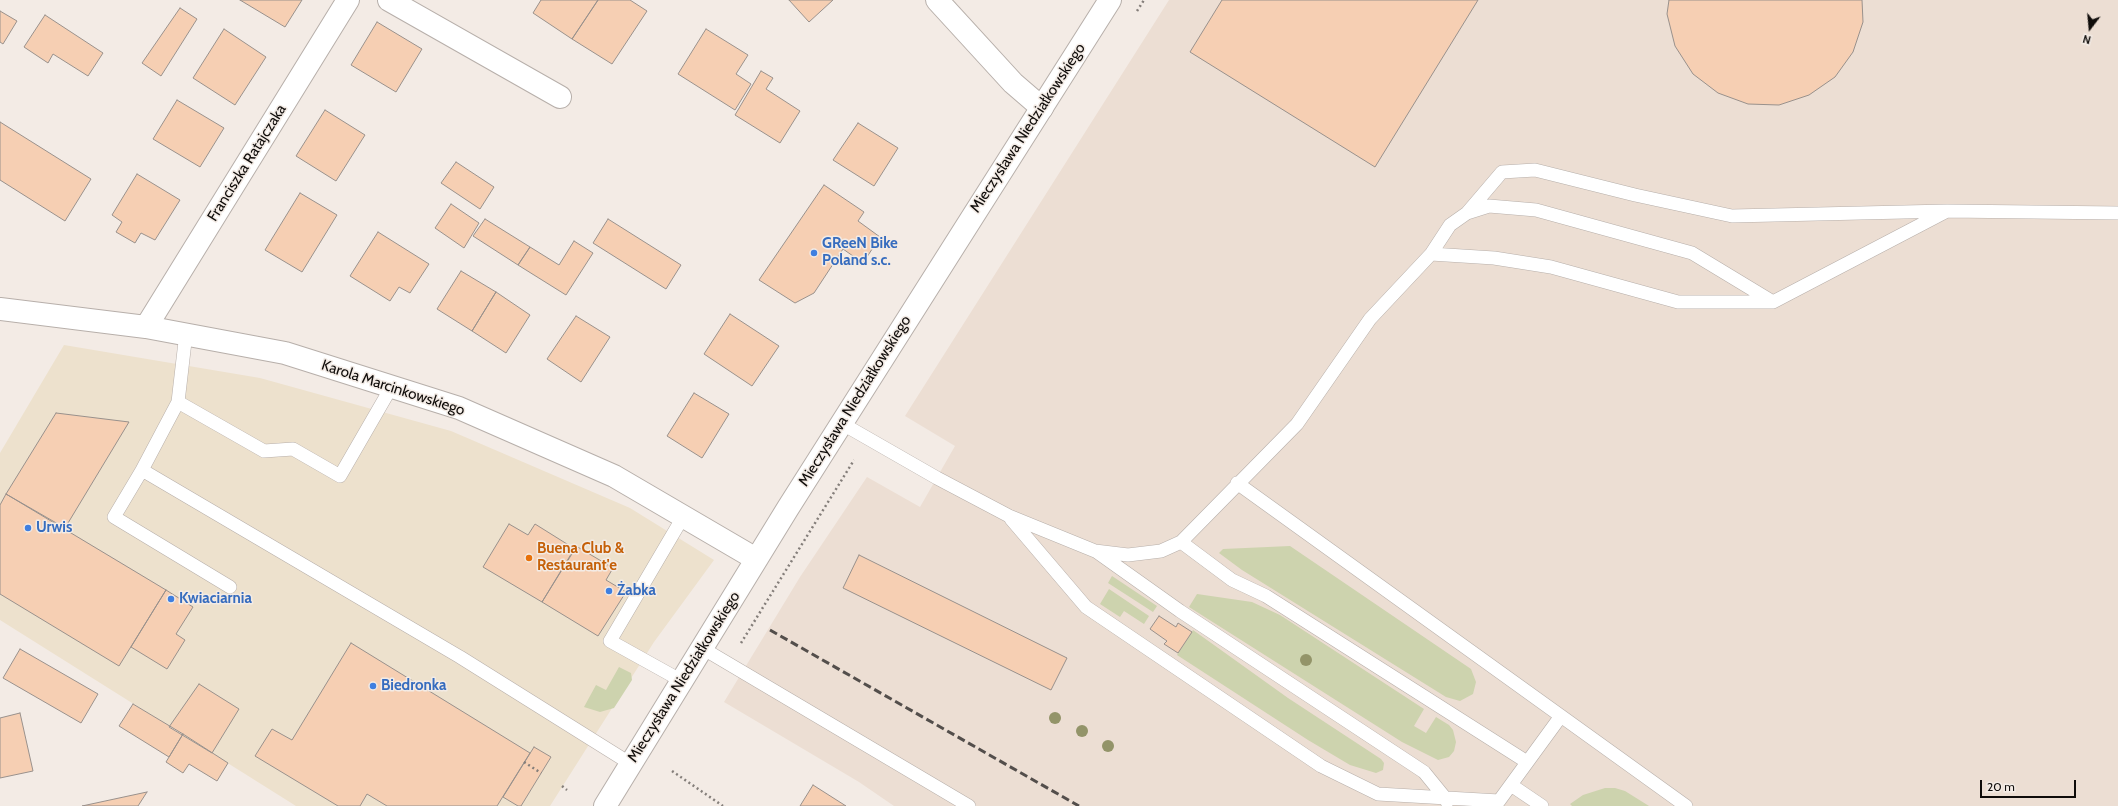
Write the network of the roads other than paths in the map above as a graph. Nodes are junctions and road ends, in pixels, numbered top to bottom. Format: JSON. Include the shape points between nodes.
{"nodes":[{"id":1,"x":348,"y":0,"type":"edge"},
{"id":2,"x":389,"y":0,"type":"edge"},
{"id":3,"x":937,"y":0,"type":"edge"},
{"id":4,"x":1110,"y":0,"type":"edge"},
{"id":5,"x":560,"y":97,"type":"dead end"},
{"id":6,"x":1042,"y":108,"type":"junction"},
{"id":7,"x":1948,"y":211,"type":"junction"},
{"id":8,"x":1467,"y":213,"type":"junction"},
{"id":9,"x":2118,"y":213,"type":"edge"},
{"id":10,"x":1431,"y":254,"type":"junction"},
{"id":11,"x":1773,"y":302,"type":"junction"},
{"id":12,"x":0,"y":309,"type":"edge"},
{"id":13,"x":146,"y":327,"type":"junction"},
{"id":14,"x":186,"y":334,"type":"junction"},
{"id":15,"x":392,"y":386,"type":"junction"},
{"id":16,"x":178,"y":402,"type":"junction"},
{"id":17,"x":841,"y":423,"type":"junction"},
{"id":18,"x":142,"y":470,"type":"junction"},
{"id":19,"x":1237,"y":483,"type":"junction"},
{"id":20,"x":1009,"y":516,"type":"junction"},
{"id":21,"x":683,"y":517,"type":"junction"},
{"id":22,"x":1180,"y":542,"type":"junction"},
{"id":23,"x":1095,"y":551,"type":"junction"},
{"id":24,"x":756,"y":559,"type":"junction"},
{"id":25,"x":230,"y":587,"type":"dead end"},
{"id":26,"x":702,"y":648,"type":"junction"},
{"id":27,"x":682,"y":681,"type":"junction"},
{"id":28,"x":1561,"y":716,"type":"junction"},
{"id":29,"x":1527,"y":762,"type":"junction"},
{"id":30,"x":631,"y":764,"type":"junction"},
{"id":31,"x":1511,"y":785,"type":"junction"},
{"id":32,"x":1447,"y":802,"type":"edge"},
{"id":33,"x":605,"y":806,"type":"edge"},
{"id":34,"x":969,"y":806,"type":"edge"},
{"id":35,"x":1542,"y":806,"type":"edge"},
{"id":36,"x":1686,"y":806,"type":"edge"}],
"edges":[{"from":1,"to":13,"type":"street","name":"Franciszka Ratajczaka"},
{"from":2,"to":5,"type":"street"},
{"from":3,"to":6,"type":"street","via":[[1013,83]]},
{"from":4,"to":6,"type":"street","name":"Mieczysława Niedziałkowskiego"},
{"from":6,"to":17,"type":"street","name":"Mieczysława Niedziałkowskiego"},
{"from":7,"to":8,"type":"lane","via":[[1732,216],[1535,170],[1502,172]]},
{"from":7,"to":9,"type":"lane"},
{"from":7,"to":11,"type":"lane"},
{"from":8,"to":10,"type":"lane","via":[[1450,225]]},
{"from":8,"to":11,"type":"lane","via":[[1489,206],[1536,210],[1692,253]]},
{"from":10,"to":11,"type":"lane","via":[[1494,258],[1551,267],[1678,302]]},
{"from":10,"to":19,"type":"lane","via":[[1370,319],[1297,424]]},
{"from":12,"to":13,"type":"street","name":"Karola Marcinkowskiego"},
{"from":13,"to":14,"type":"street","name":"Karola Marcinkowskiego"},
{"from":14,"to":15,"type":"street","name":"Karola Marcinkowskiego","via":[[285,353]]},
{"from":14,"to":16,"type":"lane"},
{"from":15,"to":16,"type":"lane","via":[[340,476],[293,449],[264,451]]},
{"from":15,"to":21,"type":"street","name":"Karola Marcinkowskiego","via":[[459,408],[614,476]]},
{"from":16,"to":18,"type":"lane"},
{"from":17,"to":20,"type":"lane"},
{"from":17,"to":24,"type":"street","name":"Mieczysława Niedziałkowskiego"},
{"from":18,"to":25,"type":"lane","via":[[114,517]]},
{"from":18,"to":30,"type":"lane","via":[[460,657]]},
{"from":19,"to":22,"type":"lane"},
{"from":19,"to":28,"type":"lane"},
{"from":20,"to":23,"type":"lane"},
{"from":20,"to":32,"type":"lane","via":[[1086,607],[1321,766],[1378,794]]},
{"from":21,"to":24,"type":"street","name":"Karola Marcinkowskiego"},
{"from":21,"to":27,"type":"lane","via":[[610,641]]},
{"from":22,"to":23,"type":"lane","via":[[1161,551],[1128,555]]},
{"from":22,"to":29,"type":"lane","via":[[1232,580],[1266,596]]},
{"from":23,"to":32,"type":"lane","via":[[1180,611],[1424,772]]},
{"from":24,"to":26,"type":"street","name":"Mieczysława Niedziałkowskiego"},
{"from":26,"to":27,"type":"street","name":"Mieczysława Niedziałkowskiego"},
{"from":26,"to":34,"type":"lane"},
{"from":27,"to":30,"type":"street","name":"Mieczysława Niedziałkowskiego"},
{"from":28,"to":29,"type":"lane"},
{"from":28,"to":36,"type":"lane"},
{"from":29,"to":31,"type":"lane"},
{"from":30,"to":33,"type":"street","name":"Mieczysława Niedziałkowskiego"},
{"from":31,"to":32,"type":"lane","via":[[1499,801]]},
{"from":31,"to":35,"type":"lane"}]}
